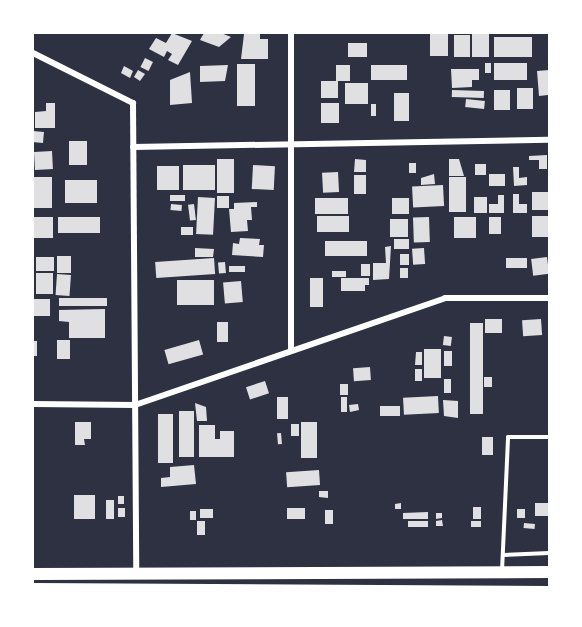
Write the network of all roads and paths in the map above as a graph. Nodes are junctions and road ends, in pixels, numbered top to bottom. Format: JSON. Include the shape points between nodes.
{"nodes":[{"id":1,"x":291,"y":33,"type":"edge"},
{"id":2,"x":33,"y":52,"type":"edge"},
{"id":3,"x":549,"y":140,"type":"edge"},
{"id":4,"x":292,"y":144,"type":"junction"},
{"id":5,"x":133,"y":147,"type":"junction"},
{"id":6,"x":549,"y":298,"type":"edge"},
{"id":7,"x":291,"y":350,"type":"junction"},
{"id":8,"x":33,"y":404,"type":"edge"},
{"id":9,"x":135,"y":405,"type":"junction"},
{"id":10,"x":549,"y":436,"type":"edge"},
{"id":11,"x":549,"y":553,"type":"edge"},
{"id":12,"x":503,"y":555,"type":"junction"},
{"id":13,"x":549,"y":572,"type":"edge"},
{"id":14,"x":136,"y":573,"type":"junction"},
{"id":15,"x":502,"y":573,"type":"junction"},
{"id":16,"x":33,"y":574,"type":"edge"},
{"id":17,"x":33,"y":590,"type":"edge"},
{"id":18,"x":549,"y":592,"type":"edge"},
{"id":19,"x":203,"y":593,"type":"edge"}],
"edges":[{"from":1,"to":4,"type":"street"},
{"from":2,"to":5,"type":"street","via":[[133,104]]},
{"from":3,"to":4,"type":"street"},
{"from":4,"to":5,"type":"street"},
{"from":4,"to":7,"type":"street"},
{"from":5,"to":9,"type":"street"},
{"from":6,"to":7,"type":"street","via":[[445,298]]},
{"from":7,"to":9,"type":"street"},
{"from":8,"to":9,"type":"street"},
{"from":9,"to":14,"type":"street"},
{"from":10,"to":12,"type":"lane","via":[[508,437]]},
{"from":11,"to":12,"type":"lane"},
{"from":12,"to":15,"type":"lane"},
{"from":13,"to":15,"type":"highway"},
{"from":14,"to":15,"type":"highway"},
{"from":14,"to":16,"type":"highway"},
{"from":17,"to":19,"type":"highway"},
{"from":18,"to":19,"type":"highway"}]}
